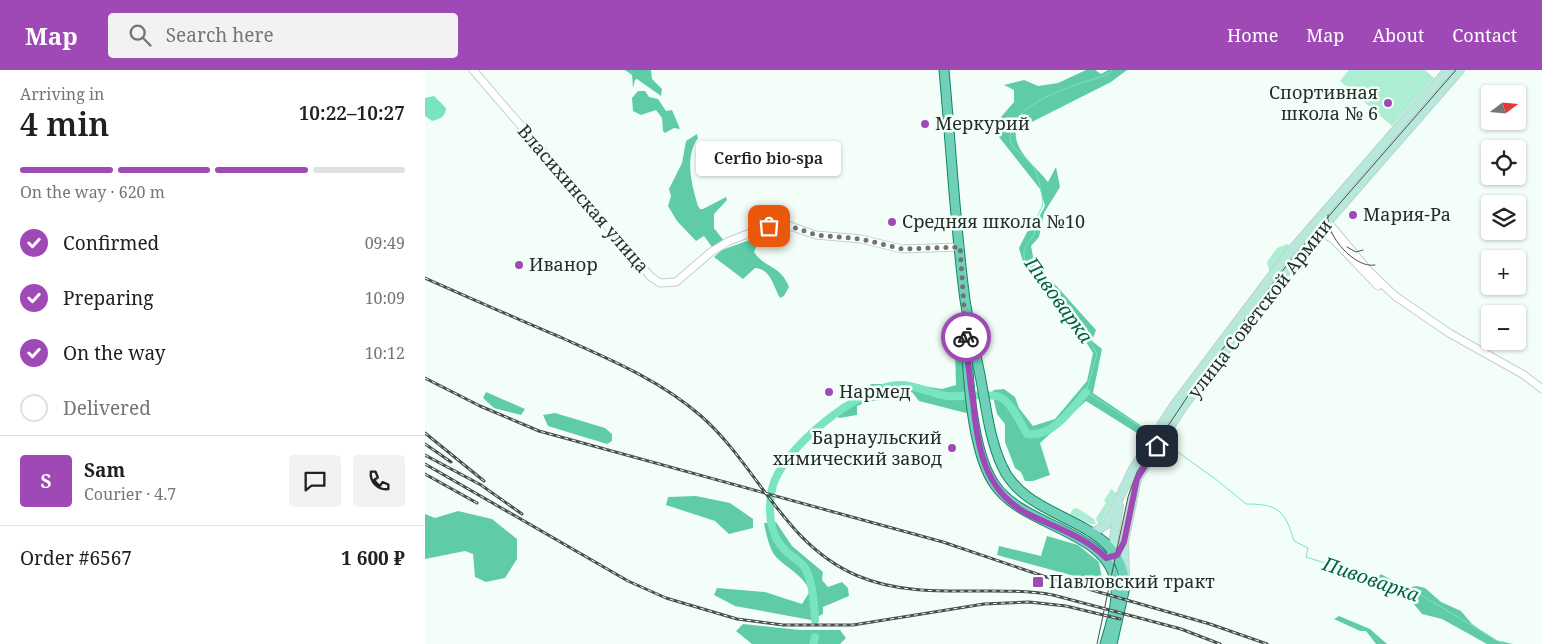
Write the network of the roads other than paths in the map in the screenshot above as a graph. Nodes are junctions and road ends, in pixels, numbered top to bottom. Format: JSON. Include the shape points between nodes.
{"nodes":[{"id":1,"x":473,"y":70,"type":"edge"},
{"id":2,"x":944,"y":70,"type":"edge"},
{"id":3,"x":1448,"y":70,"type":"edge"},
{"id":4,"x":1460,"y":70,"type":"edge"},
{"id":5,"x":1322,"y":215,"type":"junction"},
{"id":6,"x":1329,"y":221,"type":"junction"},
{"id":7,"x":1322,"y":229,"type":"junction"},
{"id":8,"x":1328,"y":236,"type":"junction"},
{"id":9,"x":1314,"y":238,"type":"junction"},
{"id":10,"x":960,"y":247,"type":"junction"},
{"id":11,"x":1395,"y":296,"type":"junction"},
{"id":12,"x":965,"y":301,"type":"junction"},
{"id":13,"x":980,"y":377,"type":"junction"},
{"id":14,"x":970,"y":378,"type":"junction"},
{"id":15,"x":1542,"y":389,"type":"edge"},
{"id":16,"x":987,"y":410,"type":"junction"},
{"id":17,"x":974,"y":412,"type":"junction"},
{"id":18,"x":1163,"y":429,"type":"junction"},
{"id":19,"x":1154,"y":444,"type":"junction"},
{"id":20,"x":1122,"y":494,"type":"junction"},
{"id":21,"x":1090,"y":532,"type":"junction"},
{"id":22,"x":1124,"y":542,"type":"junction"},
{"id":23,"x":1111,"y":556,"type":"junction"},
{"id":24,"x":1125,"y":578,"type":"junction"},
{"id":25,"x":1104,"y":644,"type":"edge"},
{"id":26,"x":1112,"y":644,"type":"edge"}],
"edges":[{"from":1,"to":10,"type":"street","name":"Власихинская улица","via":[[651,277],[660,283],[676,282],[729,241],[769,226],[787,225],[816,235],[861,239],[902,249]]},
{"from":2,"to":10,"type":"main road"},
{"from":3,"to":5,"type":"main road","name":"улица Советской Армии"},
{"from":4,"to":6,"type":"main road","name":"улица Советской Армии"},
{"from":5,"to":6,"type":"street"},
{"from":5,"to":7,"type":"street","via":[[1319,223]]},
{"from":5,"to":18,"type":"main road","name":"улица Советской Армии","via":[[1194,377]]},
{"from":6,"to":7,"type":"main road","name":"улица Советской Армии"},
{"from":6,"to":11,"type":"street","via":[[1368,270]]},
{"from":7,"to":8,"type":"street"},
{"from":7,"to":9,"type":"main road","name":"улица Советской Армии"},
{"from":8,"to":9,"type":"street","via":[[1321,234]]},
{"from":8,"to":11,"type":"street","via":[[1370,279]]},
{"from":9,"to":18,"type":"main road","name":"улица Советской Армии"},
{"from":10,"to":12,"type":"main road"},
{"from":11,"to":15,"type":"street"},
{"from":12,"to":13,"type":"main road"},
{"from":12,"to":14,"type":"main road"},
{"from":13,"to":14,"type":"main road","via":[[975,373]]},
{"from":13,"to":16,"type":"main road"},
{"from":14,"to":17,"type":"main road"},
{"from":16,"to":17,"type":"main road","via":[[982,419]]},
{"from":16,"to":21,"type":"main road","via":[[1000,464],[1014,486],[1037,503]]},
{"from":17,"to":23,"type":"main road","via":[[982,460],[998,490],[1021,510]]},
{"from":18,"to":19,"type":"main road","name":"улица Советской Армии"},
{"from":19,"to":20,"type":"main road","name":"улица Советской Армии","via":[[1133,469]]},
{"from":19,"to":22,"type":"main road","name":"улица Советской Армии","via":[[1137,479]]},
{"from":20,"to":21,"type":"main road","name":"улица Советской Армии","via":[[1107,524]]},
{"from":20,"to":23,"type":"main road"},
{"from":21,"to":23,"type":"main road"},
{"from":22,"to":23,"type":"main road"},
{"from":22,"to":24,"type":"main road","name":"улица Советской Армии"},
{"from":23,"to":24,"type":"main road"},
{"from":23,"to":25,"type":"main road","via":[[1114,574]]},
{"from":24,"to":26,"type":"main road"}]}
